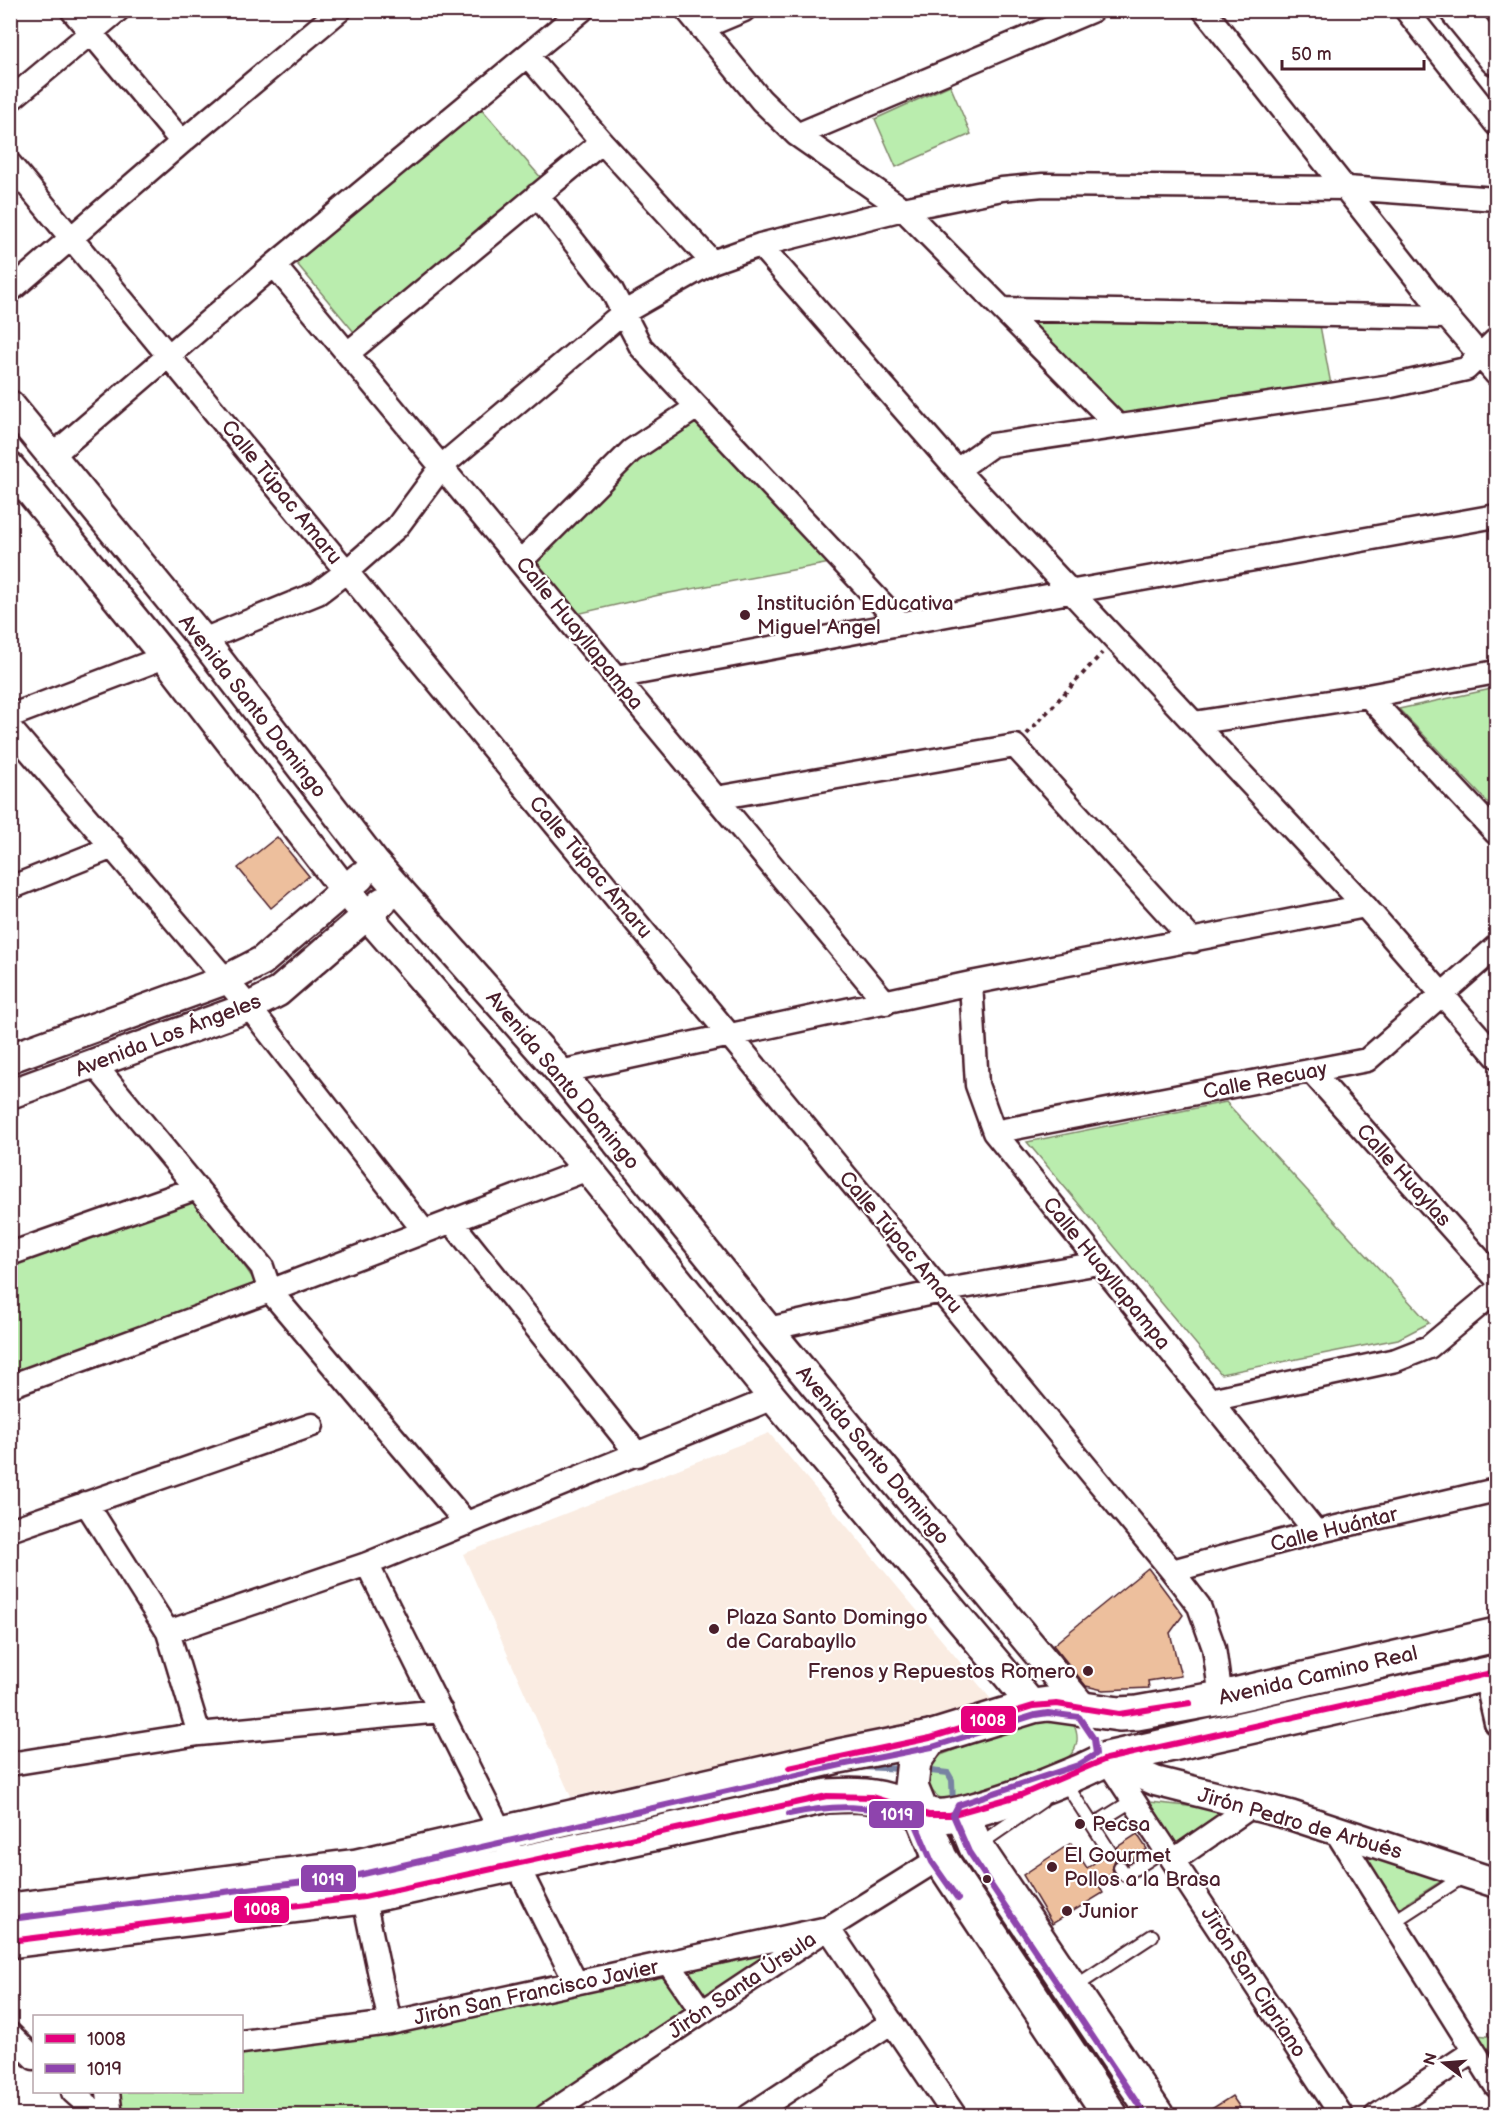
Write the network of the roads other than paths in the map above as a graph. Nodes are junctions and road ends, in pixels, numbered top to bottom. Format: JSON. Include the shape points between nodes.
{"nodes":[{"id":1,"x":72,"y":10,"type":"edge"},
{"id":2,"x":117,"y":10,"type":"edge"},
{"id":3,"x":340,"y":10,"type":"edge"},
{"id":4,"x":582,"y":10,"type":"edge"},
{"id":5,"x":687,"y":10,"type":"edge"},
{"id":6,"x":744,"y":10,"type":"edge"},
{"id":7,"x":1093,"y":10,"type":"edge"},
{"id":8,"x":1204,"y":10,"type":"edge"},
{"id":9,"x":1406,"y":10,"type":"edge"},
{"id":10,"x":1457,"y":10,"type":"edge"},
{"id":11,"x":701,"y":28,"type":"junction"},
{"id":12,"x":91,"y":33,"type":"junction"},
{"id":13,"x":528,"y":56,"type":"junction"},
{"id":14,"x":1497,"y":58,"type":"edge"},
{"id":15,"x":10,"y":100,"type":"edge"},
{"id":16,"x":1497,"y":124,"type":"edge"},
{"id":17,"x":797,"y":135,"type":"junction"},
{"id":18,"x":182,"y":142,"type":"junction"},
{"id":19,"x":602,"y":142,"type":"junction"},
{"id":20,"x":10,"y":164,"type":"edge"},
{"id":21,"x":1347,"y":188,"type":"junction"},
{"id":22,"x":537,"y":195,"type":"junction"},
{"id":23,"x":1497,"y":199,"type":"edge"},
{"id":24,"x":903,"y":209,"type":"junction"},
{"id":25,"x":72,"y":239,"type":"junction"},
{"id":26,"x":760,"y":245,"type":"junction"},
{"id":27,"x":712,"y":262,"type":"junction"},
{"id":28,"x":274,"y":265,"type":"junction"},
{"id":29,"x":10,"y":291,"type":"edge"},
{"id":30,"x":1002,"y":309,"type":"junction"},
{"id":31,"x":623,"y":313,"type":"junction"},
{"id":32,"x":1447,"y":316,"type":"junction"},
{"id":33,"x":1489,"y":347,"type":"edge"},
{"id":34,"x":348,"y":353,"type":"junction"},
{"id":35,"x":169,"y":356,"type":"junction"},
{"id":36,"x":1497,"y":374,"type":"edge"},
{"id":37,"x":10,"y":405,"type":"edge"},
{"id":38,"x":697,"y":407,"type":"junction"},
{"id":39,"x":1117,"y":425,"type":"junction"},
{"id":40,"x":53,"y":455,"type":"junction"},
{"id":41,"x":442,"y":465,"type":"junction"},
{"id":42,"x":10,"y":467,"type":"edge"},
{"id":43,"x":957,"y":470,"type":"junction"},
{"id":44,"x":1497,"y":516,"type":"edge"},
{"id":45,"x":520,"y":561,"type":"junction"},
{"id":46,"x":347,"y":571,"type":"junction"},
{"id":47,"x":1069,"y":592,"type":"junction"},
{"id":48,"x":900,"y":624,"type":"junction"},
{"id":49,"x":203,"y":640,"type":"junction"},
{"id":50,"x":165,"y":657,"type":"junction"},
{"id":51,"x":1497,"y":672,"type":"edge"},
{"id":52,"x":616,"y":677,"type":"junction"},
{"id":53,"x":1368,"y":696,"type":"junction"},
{"id":54,"x":10,"y":716,"type":"edge"},
{"id":55,"x":1194,"y":723,"type":"junction"},
{"id":56,"x":10,"y":728,"type":"edge"},
{"id":57,"x":716,"y":798,"type":"junction"},
{"id":58,"x":1497,"y":833,"type":"edge"},
{"id":59,"x":113,"y":847,"type":"junction"},
{"id":60,"x":375,"y":863,"type":"junction"},
{"id":61,"x":10,"y":888,"type":"edge"},
{"id":62,"x":397,"y":889,"type":"junction"},
{"id":63,"x":345,"y":890,"type":"junction"},
{"id":64,"x":1365,"y":906,"type":"junction"},
{"id":65,"x":368,"y":916,"type":"junction"},
{"id":66,"x":1193,"y":941,"type":"junction"},
{"id":67,"x":1497,"y":947,"type":"edge"},
{"id":68,"x":225,"y":980,"type":"junction"},
{"id":69,"x":971,"y":983,"type":"junction"},
{"id":70,"x":1443,"y":996,"type":"junction"},
{"id":71,"x":886,"y":1003,"type":"junction"},
{"id":72,"x":249,"y":1007,"type":"junction"},
{"id":73,"x":729,"y":1034,"type":"junction"},
{"id":74,"x":1497,"y":1056,"type":"edge"},
{"id":75,"x":10,"y":1058,"type":"edge"},
{"id":76,"x":94,"y":1064,"type":"junction"},
{"id":77,"x":1311,"y":1071,"type":"junction"},
{"id":78,"x":560,"y":1072,"type":"junction"},
{"id":79,"x":10,"y":1094,"type":"edge"},
{"id":80,"x":994,"y":1132,"type":"junction"},
{"id":81,"x":588,"y":1169,"type":"junction"},
{"id":82,"x":197,"y":1188,"type":"junction"},
{"id":83,"x":450,"y":1221,"type":"junction"},
{"id":84,"x":424,"y":1231,"type":"junction"},
{"id":85,"x":10,"y":1254,"type":"edge"},
{"id":86,"x":1099,"y":1263,"type":"junction"},
{"id":87,"x":1497,"y":1278,"type":"edge"},
{"id":88,"x":270,"y":1291,"type":"junction"},
{"id":89,"x":941,"y":1291,"type":"junction"},
{"id":90,"x":1497,"y":1291,"type":"edge"},
{"id":91,"x":768,"y":1329,"type":"junction"},
{"id":92,"x":10,"y":1386,"type":"edge"},
{"id":93,"x":773,"y":1398,"type":"junction"},
{"id":94,"x":1210,"y":1400,"type":"junction"},
{"id":95,"x":312,"y":1425,"type":"dead end"},
{"id":96,"x":638,"y":1455,"type":"junction"},
{"id":97,"x":1497,"y":1490,"type":"edge"},
{"id":98,"x":86,"y":1503,"type":"junction"},
{"id":99,"x":467,"y":1524,"type":"junction"},
{"id":100,"x":10,"y":1530,"type":"edge"},
{"id":101,"x":1316,"y":1532,"type":"junction"},
{"id":102,"x":367,"y":1564,"type":"junction"},
{"id":103,"x":1172,"y":1571,"type":"junction"},
{"id":104,"x":168,"y":1632,"type":"junction"},
{"id":105,"x":1497,"y":1635,"type":"edge"},
{"id":106,"x":1491,"y":1674,"type":"edge"},
{"id":107,"x":1221,"y":1698,"type":"junction"},
{"id":108,"x":1033,"y":1706,"type":"junction"},
{"id":109,"x":1084,"y":1709,"type":"junction"},
{"id":110,"x":441,"y":1711,"type":"junction"},
{"id":111,"x":1497,"y":1723,"type":"edge"},
{"id":112,"x":199,"y":1734,"type":"junction"},
{"id":113,"x":930,"y":1738,"type":"junction"},
{"id":114,"x":10,"y":1764,"type":"edge"},
{"id":115,"x":1084,"y":1772,"type":"junction"},
{"id":116,"x":1135,"y":1799,"type":"junction"},
{"id":117,"x":1252,"y":1806,"type":"junction"},
{"id":118,"x":921,"y":1813,"type":"junction"},
{"id":119,"x":962,"y":1814,"type":"junction"},
{"id":120,"x":1093,"y":1826,"type":"junction"},
{"id":121,"x":1335,"y":1830,"type":"junction"},
{"id":122,"x":502,"y":1834,"type":"junction"},
{"id":123,"x":976,"y":1846,"type":"junction"},
{"id":124,"x":1110,"y":1852,"type":"dead end"},
{"id":125,"x":1170,"y":1854,"type":"junction"},
{"id":126,"x":940,"y":1857,"type":"junction"},
{"id":127,"x":518,"y":1865,"type":"junction"},
{"id":128,"x":357,"y":1866,"type":"junction"},
{"id":129,"x":1120,"y":1867,"type":"dead end"},
{"id":130,"x":1468,"y":1874,"type":"junction"},
{"id":131,"x":1497,"y":1883,"type":"edge"},
{"id":132,"x":364,"y":1897,"type":"junction"},
{"id":133,"x":10,"y":1910,"type":"edge"},
{"id":134,"x":1393,"y":1922,"type":"junction"},
{"id":135,"x":828,"y":1928,"type":"junction"},
{"id":136,"x":1152,"y":1936,"type":"dead end"},
{"id":137,"x":10,"y":1941,"type":"edge"},
{"id":138,"x":669,"y":1964,"type":"junction"},
{"id":139,"x":576,"y":1983,"type":"junction"},
{"id":140,"x":1072,"y":1988,"type":"junction"},
{"id":141,"x":702,"y":2012,"type":"junction"},
{"id":142,"x":892,"y":2022,"type":"junction"},
{"id":143,"x":390,"y":2023,"type":"junction"},
{"id":144,"x":10,"y":2034,"type":"edge"},
{"id":145,"x":243,"y":2042,"type":"edge"},
{"id":146,"x":1474,"y":2051,"type":"junction"},
{"id":147,"x":33,"y":2057,"type":"edge"},
{"id":148,"x":1497,"y":2086,"type":"edge"},
{"id":149,"x":75,"y":2093,"type":"edge"},
{"id":150,"x":108,"y":2093,"type":"edge"},
{"id":151,"x":100,"y":2115,"type":"edge"},
{"id":152,"x":111,"y":2115,"type":"edge"},
{"id":153,"x":546,"y":2115,"type":"edge"},
{"id":154,"x":749,"y":2115,"type":"edge"},
{"id":155,"x":955,"y":2115,"type":"edge"},
{"id":156,"x":1110,"y":2115,"type":"edge"},
{"id":157,"x":1156,"y":2115,"type":"edge"},
{"id":158,"x":1342,"y":2115,"type":"edge"},
{"id":159,"x":1376,"y":2115,"type":"edge"}],
"edges":[{"from":1,"to":12,"type":"street"},
{"from":2,"to":12,"type":"street"},
{"from":3,"to":18,"type":"street"},
{"from":4,"to":13,"type":"street"},
{"from":5,"to":11,"type":"street"},
{"from":6,"to":11,"type":"street"},
{"from":7,"to":17,"type":"street"},
{"from":8,"to":21,"type":"street"},
{"from":9,"to":16,"type":"street"},
{"from":10,"to":14,"type":"main road"},
{"from":11,"to":17,"type":"street","via":[[761,100]]},
{"from":12,"to":15,"type":"street"},
{"from":12,"to":18,"type":"street"},
{"from":13,"to":19,"type":"street"},
{"from":13,"to":28,"type":"street"},
{"from":17,"to":24,"type":"street"},
{"from":18,"to":25,"type":"street"},
{"from":19,"to":22,"type":"street"},
{"from":19,"to":27,"type":"street"},
{"from":20,"to":25,"type":"street","name":"Calle Túpac Amaru"},
{"from":21,"to":23,"type":"street"},
{"from":21,"to":24,"type":"street","via":[[1042,185]]},
{"from":21,"to":32,"type":"street"},
{"from":22,"to":31,"type":"street","via":[[611,289]]},
{"from":22,"to":34,"type":"street"},
{"from":24,"to":26,"type":"street"},
{"from":24,"to":30,"type":"street"},
{"from":25,"to":29,"type":"street"},
{"from":25,"to":35,"type":"street","name":"Calle Túpac Amaru"},
{"from":26,"to":27,"type":"street"},
{"from":26,"to":43,"type":"street"},
{"from":27,"to":31,"type":"street"},
{"from":28,"to":34,"type":"street","name":"Calle Huayllapampa"},
{"from":28,"to":35,"type":"street"},
{"from":30,"to":32,"type":"street"},
{"from":30,"to":39,"type":"street"},
{"from":31,"to":38,"type":"street","via":[[641,347]]},
{"from":31,"to":41,"type":"street"},
{"from":32,"to":33,"type":"street"},
{"from":33,"to":36,"type":"street"},
{"from":33,"to":39,"type":"street","via":[[1466,369],[1391,386]]},
{"from":34,"to":41,"type":"street","name":"Calle Huayllapampa"},
{"from":35,"to":40,"type":"street"},
{"from":35,"to":46,"type":"street","name":"Calle Túpac Amaru"},
{"from":37,"to":40,"type":"street","name":"Avenida Santo Domingo"},
{"from":38,"to":45,"type":"street","via":[[631,451]]},
{"from":38,"to":48,"type":"street"},
{"from":39,"to":43,"type":"street","via":[[992,445]]},
{"from":40,"to":49,"type":"street","name":"Avenida Santo Domingo"},
{"from":41,"to":45,"type":"street","name":"Calle Huayllapampa"},
{"from":41,"to":46,"type":"street","via":[[397,527]]},
{"from":42,"to":50,"type":"street","name":"Avenida Santo Domingo"},
{"from":43,"to":47,"type":"street"},
{"from":44,"to":47,"type":"street"},
{"from":45,"to":52,"type":"street","name":"Calle Huayllapampa"},
{"from":46,"to":49,"type":"street","via":[[318,593]]},
{"from":46,"to":73,"type":"street","name":"Calle Túpac Amaru"},
{"from":47,"to":48,"type":"street"},
{"from":47,"to":55,"type":"street"},
{"from":48,"to":52,"type":"street"},
{"from":49,"to":60,"type":"street","name":"Avenida Santo Domingo"},
{"from":50,"to":54,"type":"street"},
{"from":50,"to":63,"type":"street","name":"Avenida Santo Domingo"},
{"from":51,"to":53,"type":"street"},
{"from":52,"to":57,"type":"street","name":"Calle Huayllapampa"},
{"from":53,"to":55,"type":"street"},
{"from":53,"to":58,"type":"street"},
{"from":55,"to":64,"type":"street"},
{"from":56,"to":59,"type":"street"},
{"from":57,"to":66,"type":"street","via":[[1016,746]]},
{"from":57,"to":71,"type":"street","name":"Calle Huayllapampa"},
{"from":59,"to":61,"type":"street"},
{"from":59,"to":68,"type":"street"},
{"from":60,"to":62,"type":"street","name":"Avenida Santo Domingo"},
{"from":60,"to":63,"type":"street","name":"Avenida Los Ángeles"},
{"from":62,"to":65,"type":"street","name":"Avenida Los Ángeles"},
{"from":62,"to":78,"type":"street","name":"Avenida Santo Domingo"},
{"from":63,"to":65,"type":"street","name":"Avenida Santo Domingo"},
{"from":63,"to":68,"type":"street","name":"Avenida Los Ángeles","via":[[262,961]]},
{"from":64,"to":66,"type":"street"},
{"from":64,"to":70,"type":"street"},
{"from":65,"to":72,"type":"street","name":"Avenida Los Ángeles","via":[[278,992]]},
{"from":65,"to":81,"type":"street","name":"Avenida Santo Domingo"},
{"from":66,"to":69,"type":"street"},
{"from":67,"to":70,"type":"street","name":"Calle Recuay"},
{"from":68,"to":72,"type":"street"},
{"from":68,"to":75,"type":"street","name":"Avenida Los Ángeles"},
{"from":69,"to":71,"type":"street"},
{"from":69,"to":80,"type":"street","name":"Calle Huayllapampa","via":[[977,1085]]},
{"from":70,"to":74,"type":"street"},
{"from":70,"to":77,"type":"street","name":"Calle Recuay","via":[[1367,1060]]},
{"from":71,"to":73,"type":"street"},
{"from":72,"to":76,"type":"street","name":"Avenida Los Ángeles"},
{"from":72,"to":84,"type":"street"},
{"from":73,"to":78,"type":"street"},
{"from":73,"to":89,"type":"street","name":"Calle Túpac Amaru"},
{"from":76,"to":79,"type":"street","name":"Avenida Los Ángeles"},
{"from":76,"to":82,"type":"street"},
{"from":77,"to":80,"type":"street","name":"Calle Recuay"},
{"from":77,"to":87,"type":"street","name":"Calle Huaylas"},
{"from":78,"to":91,"type":"street","name":"Avenida Santo Domingo"},
{"from":80,"to":86,"type":"street","name":"Calle Huayllapampa"},
{"from":81,"to":83,"type":"street"},
{"from":81,"to":93,"type":"street","name":"Avenida Santo Domingo"},
{"from":82,"to":85,"type":"street"},
{"from":82,"to":88,"type":"street","via":[[262,1267]]},
{"from":83,"to":84,"type":"street"},
{"from":83,"to":96,"type":"street"},
{"from":84,"to":88,"type":"street"},
{"from":86,"to":89,"type":"street"},
{"from":86,"to":94,"type":"street","name":"Calle Huayllapampa"},
{"from":88,"to":92,"type":"street"},
{"from":88,"to":99,"type":"street"},
{"from":89,"to":91,"type":"street"},
{"from":89,"to":103,"type":"street","name":"Calle Túpac Amaru"},
{"from":90,"to":94,"type":"street","via":[[1429,1347],[1396,1360]]},
{"from":91,"to":109,"type":"street","name":"Avenida Santo Domingo"},
{"from":93,"to":96,"type":"street"},
{"from":93,"to":108,"type":"street","name":"Avenida Santo Domingo"},
{"from":94,"to":101,"type":"street","name":"Calle Huayllapampa"},
{"from":95,"to":98,"type":"street"},
{"from":96,"to":99,"type":"street"},
{"from":97,"to":101,"type":"street","name":"Calle Huántar"},
{"from":98,"to":100,"type":"street"},
{"from":98,"to":104,"type":"street"},
{"from":99,"to":102,"type":"street"},
{"from":101,"to":103,"type":"street","name":"Calle Huántar"},
{"from":102,"to":104,"type":"street"},
{"from":102,"to":110,"type":"street"},
{"from":103,"to":107,"type":"street","name":"Calle Túpac Amaru","via":[[1199,1606],[1214,1648]]},
{"from":104,"to":112,"type":"street"},
{"from":105,"to":107,"type":"main road","name":"Avenida Camino Real"},
{"from":106,"to":111,"type":"street"},
{"from":106,"to":115,"type":"main road","name":"Avenida Camino Real"},
{"from":107,"to":109,"type":"main road","name":"Avenida Camino Real","via":[[1137,1713]]},
{"from":108,"to":109,"type":"main road","name":"Avenida Camino Real"},
{"from":108,"to":113,"type":"main road","name":"Avenida Camino Real"},
{"from":109,"to":115,"type":"main road","name":"Avenida Santo Domingo","via":[[1103,1736]]},
{"from":110,"to":112,"type":"street"},
{"from":110,"to":122,"type":"street"},
{"from":112,"to":114,"type":"street"},
{"from":113,"to":118,"type":"main road","via":[[911,1769],[911,1787]]},
{"from":113,"to":122,"type":"main road","name":"Avenida Camino Real"},
{"from":115,"to":116,"type":"street","name":"Jirón San Cipriano"},
{"from":115,"to":117,"type":"street","name":"Jirón Pedro de Arbués","via":[[1155,1780]]},
{"from":115,"to":119,"type":"main road","name":"Avenida Camino Real"},
{"from":115,"to":120,"type":"lane"},
{"from":115,"to":123,"type":"lane"},
{"from":116,"to":120,"type":"lane"},
{"from":116,"to":125,"type":"street","name":"Jirón San Cipriano"},
{"from":117,"to":121,"type":"street","name":"Jirón Pedro de Arbués"},
{"from":117,"to":125,"type":"street"},
{"from":118,"to":119,"type":"main road","name":"Avenida Camino Real","via":[[948,1817]]},
{"from":118,"to":126,"type":"main road"},
{"from":118,"to":127,"type":"main road","name":"Avenida Camino Real","via":[[887,1800],[827,1796]]},
{"from":119,"to":123,"type":"main road"},
{"from":120,"to":124,"type":"lane"},
{"from":121,"to":130,"type":"street","name":"Jirón Pedro de Arbués"},
{"from":121,"to":134,"type":"street"},
{"from":122,"to":127,"type":"street"},
{"from":122,"to":128,"type":"main road","name":"Avenida Camino Real"},
{"from":123,"to":140,"type":"main road"},
{"from":125,"to":129,"type":"lane","via":[[1125,1875]]},
{"from":125,"to":158,"type":"street","name":"Jirón San Cipriano"},
{"from":126,"to":135,"type":"street","name":"Jirón Santa Úrsula"},
{"from":126,"to":156,"type":"main road"},
{"from":127,"to":132,"type":"main road","name":"Avenida Camino Real"},
{"from":127,"to":139,"type":"street"},
{"from":128,"to":132,"type":"street"},
{"from":128,"to":133,"type":"main road","name":"Avenida Camino Real"},
{"from":130,"to":131,"type":"street","name":"Jirón Pedro de Arbués"},
{"from":130,"to":134,"type":"lane"},
{"from":132,"to":137,"type":"main road","name":"Avenida Camino Real"},
{"from":132,"to":143,"type":"street"},
{"from":134,"to":146,"type":"street"},
{"from":135,"to":138,"type":"street","name":"Jirón San Francisco Javier"},
{"from":135,"to":141,"type":"street","name":"Jirón Santa Úrsula"},
{"from":135,"to":142,"type":"street"},
{"from":136,"to":140,"type":"lane"},
{"from":138,"to":139,"type":"street","name":"Jirón San Francisco Javier"},
{"from":138,"to":141,"type":"street"},
{"from":139,"to":143,"type":"street","name":"Jirón San Francisco Javier"},
{"from":140,"to":157,"type":"main road"},
{"from":141,"to":153,"type":"street","name":"Jirón Santa Úrsula"},
{"from":142,"to":154,"type":"street"},
{"from":142,"to":155,"type":"street"},
{"from":143,"to":145,"type":"street","name":"Jirón San Francisco Javier"},
{"from":144,"to":147,"type":"street"},
{"from":146,"to":148,"type":"street"},
{"from":146,"to":159,"type":"street"},
{"from":149,"to":151,"type":"street"},
{"from":150,"to":152,"type":"street"}]}
